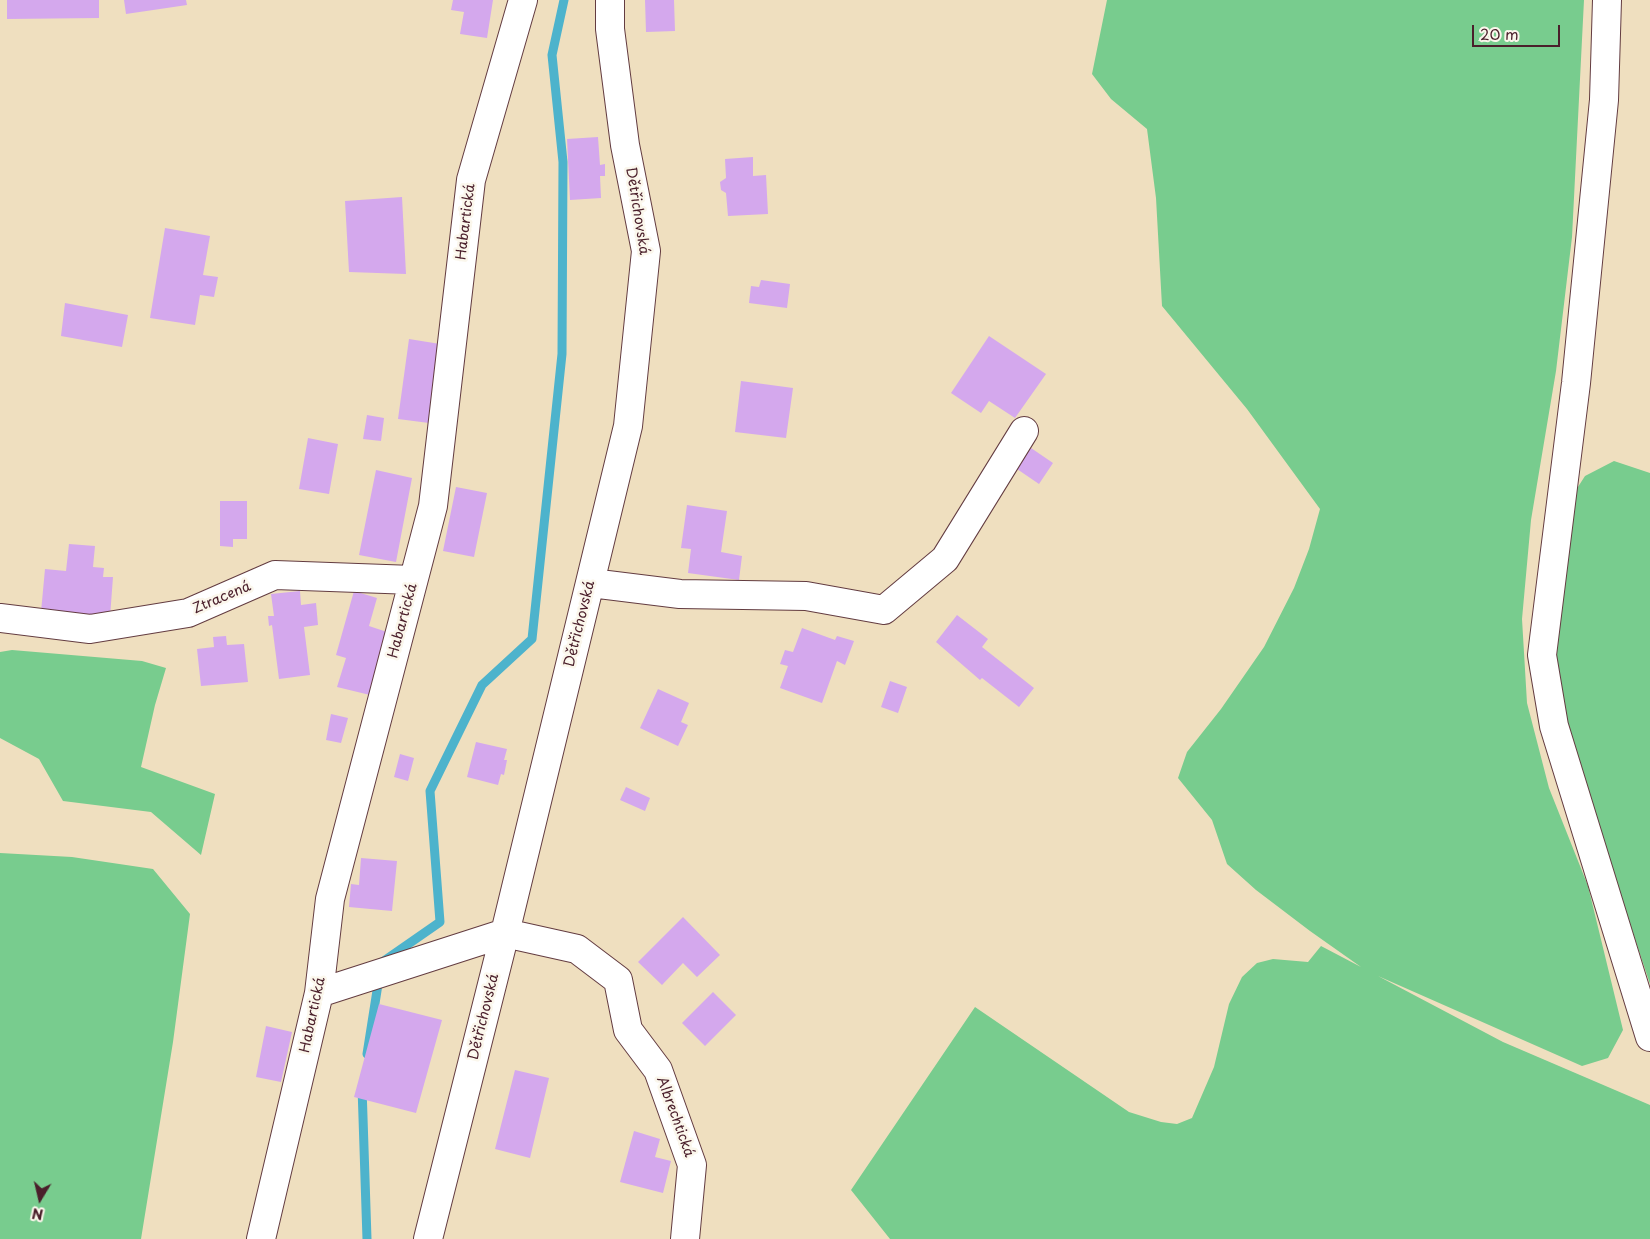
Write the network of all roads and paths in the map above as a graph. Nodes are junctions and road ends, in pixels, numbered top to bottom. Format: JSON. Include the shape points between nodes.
{"nodes":[{"id":1,"x":523,"y":0,"type":"edge"},
{"id":2,"x":610,"y":0,"type":"edge"},
{"id":3,"x":1607,"y":0,"type":"edge"},
{"id":4,"x":1024,"y":431,"type":"dead end"},
{"id":5,"x":414,"y":580,"type":"junction"},
{"id":6,"x":590,"y":583,"type":"junction"},
{"id":7,"x":0,"y":618,"type":"edge"},
{"id":8,"x":505,"y":933,"type":"junction"},
{"id":9,"x":320,"y":994,"type":"junction"},
{"id":10,"x":1650,"y":1037,"type":"edge"},
{"id":11,"x":261,"y":1239,"type":"edge"},
{"id":12,"x":428,"y":1239,"type":"edge"},
{"id":13,"x":685,"y":1239,"type":"edge"}],
"edges":[{"from":1,"to":5,"type":"street","name":"Habartická","via":[[471,180],[433,506]]},
{"from":2,"to":6,"type":"street","name":"Dětřichovská","via":[[610,29],[625,145],[646,251],[628,426]]},
{"from":3,"to":10,"type":"street","via":[[1603,109],[1576,383],[1542,655],[1554,726]]},
{"from":4,"to":6,"type":"street","via":[[945,559],[884,610],[806,596],[680,594]]},
{"from":5,"to":7,"type":"street","name":"Ztracená","via":[[276,576],[188,613],[90,628]]},
{"from":5,"to":9,"type":"street","name":"Habartická","via":[[330,899]]},
{"from":6,"to":8,"type":"street","name":"Dětřichovská"},
{"from":8,"to":9,"type":"street"},
{"from":8,"to":12,"type":"street","name":"Dětřichovská"},
{"from":8,"to":13,"type":"street","name":"Albrechtická","via":[[577,949],[618,980],[628,1030],[658,1070],[692,1165]]},
{"from":9,"to":11,"type":"street","name":"Habartická"}]}
